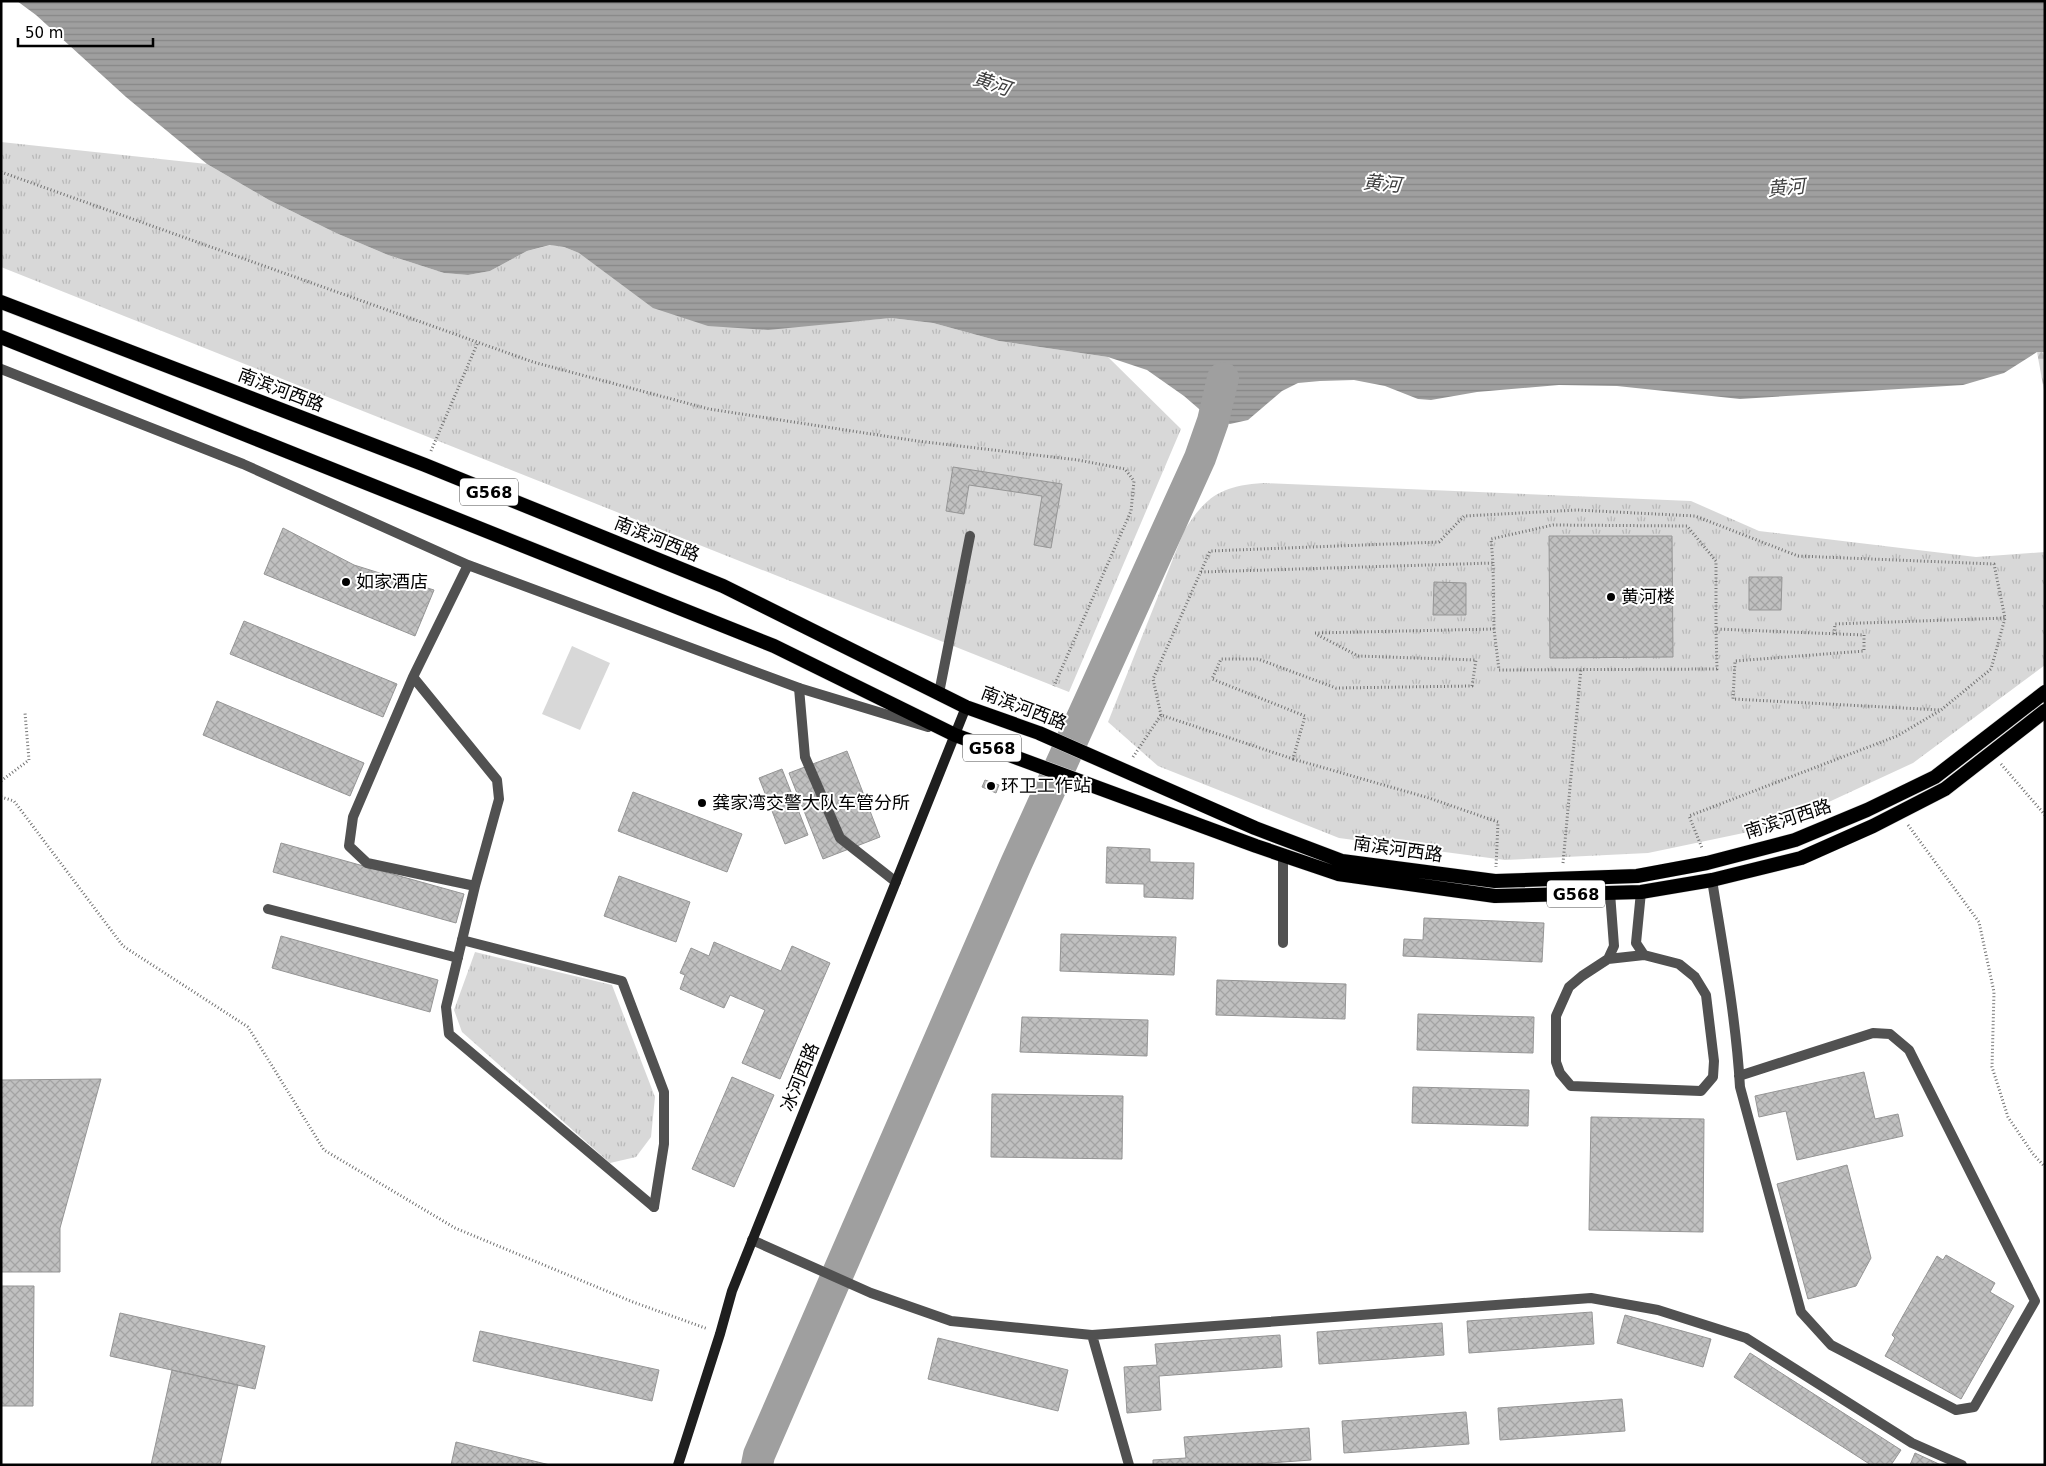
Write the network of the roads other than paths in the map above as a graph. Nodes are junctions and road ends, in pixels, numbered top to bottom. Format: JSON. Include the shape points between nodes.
{"nodes":[{"id":1,"x":1,"y":302,"type":"edge"},
{"id":2,"x":1,"y":337,"type":"edge"},
{"id":3,"x":1,"y":369,"type":"edge"},
{"id":4,"x":970,"y":536,"type":"dead end"},
{"id":5,"x":468,"y":565,"type":"junction"},
{"id":6,"x":413,"y":677,"type":"junction"},
{"id":7,"x":799,"y":688,"type":"junction"},
{"id":8,"x":2045,"y":692,"type":"edge"},
{"id":9,"x":940,"y":693,"type":"junction"},
{"id":10,"x":966,"y":707,"type":"junction"},
{"id":11,"x":2045,"y":711,"type":"edge"},
{"id":12,"x":955,"y":735,"type":"junction"},
{"id":13,"x":1283,"y":855,"type":"junction"},
{"id":14,"x":1712,"y":880,"type":"junction"},
{"id":15,"x":896,"y":882,"type":"junction"},
{"id":16,"x":475,"y":886,"type":"junction"},
{"id":17,"x":1641,"y":892,"type":"junction"},
{"id":18,"x":1610,"y":893,"type":"junction"},
{"id":19,"x":268,"y":909,"type":"dead end"},
{"id":20,"x":462,"y":940,"type":"junction"},
{"id":21,"x":1284,"y":942,"type":"dead end"},
{"id":22,"x":1644,"y":955,"type":"junction"},
{"id":23,"x":458,"y":958,"type":"junction"},
{"id":24,"x":1608,"y":959,"type":"junction"},
{"id":25,"x":1739,"y":1076,"type":"junction"},
{"id":26,"x":752,"y":1240,"type":"junction"},
{"id":27,"x":1092,"y":1335,"type":"junction"},
{"id":28,"x":678,"y":1465,"type":"edge"},
{"id":29,"x":1129,"y":1465,"type":"edge"},
{"id":30,"x":1962,"y":1465,"type":"edge"}],
"edges":[{"from":1,"to":9,"type":"highway","name":"南滨河西路","number":"G568","via":[[425,466],[723,586]]},
{"from":2,"to":12,"type":"highway","name":"南滨河西路","number":"G568","via":[[774,646]]},
{"from":3,"to":5,"type":"street","name":"南滨河西路","via":[[243,464]]},
{"from":4,"to":9,"type":"street"},
{"from":5,"to":6,"type":"street"},
{"from":5,"to":7,"type":"street","name":"南滨河西路"},
{"from":6,"to":16,"type":"street","via":[[497,780],[499,799]]},
{"from":6,"to":16,"type":"street","via":[[353,817],[349,846],[367,863]]},
{"from":7,"to":12,"type":"street","name":"南滨河西路"},
{"from":7,"to":15,"type":"street","via":[[805,758],[840,838]]},
{"from":8,"to":10,"type":"highway","name":"南滨河西路","number":"G568","via":[[1934,777],[1795,840],[1707,863],[1637,876],[1495,882],[1342,861],[1255,828],[1039,733]]},
{"from":9,"to":10,"type":"highway","name":"南滨河西路","number":"G568"},
{"from":10,"to":12,"type":"main road","name":"冰河西路"},
{"from":11,"to":14,"type":"highway","name":"南滨河西路","number":"G568","via":[[1945,789],[1899,813],[1801,858]]},
{"from":12,"to":13,"type":"highway","name":"南滨河西路","number":"G568"},
{"from":12,"to":15,"type":"main road","name":"冰河西路"},
{"from":13,"to":18,"type":"highway","name":"南滨河西路","number":"G568","via":[[1338,874],[1495,896]]},
{"from":13,"to":21,"type":"street"},
{"from":14,"to":17,"type":"highway","name":"南滨河西路","number":"G568"},
{"from":14,"to":25,"type":"street","via":[[1738,1045]]},
{"from":15,"to":26,"type":"main road","name":"冰河西路"},
{"from":16,"to":20,"type":"street"},
{"from":17,"to":18,"type":"highway","name":"南滨河西路","number":"G568"},
{"from":17,"to":22,"type":"street","via":[[1636,944]]},
{"from":18,"to":24,"type":"street","via":[[1614,946]]},
{"from":19,"to":23,"type":"street"},
{"from":20,"to":23,"type":"street"},
{"from":20,"to":23,"type":"street","via":[[622,981],[664,1092],[664,1144],[654,1207],[449,1034],[446,1007]]},
{"from":22,"to":24,"type":"street"},
{"from":22,"to":24,"type":"street","via":[[1679,964],[1695,977],[1706,995],[1714,1061],[1713,1077],[1701,1091],[1571,1086],[1560,1073],[1556,1062],[1556,1016],[1569,987]]},
{"from":25,"to":25,"type":"street","via":[[1801,1312],[1832,1345],[1956,1410],[1974,1407],[2035,1301],[1908,1050],[1890,1034],[1873,1033]]},
{"from":26,"to":27,"type":"street","via":[[871,1293],[951,1321]]},
{"from":26,"to":28,"type":"main road","name":"冰河西路","via":[[732,1291]]},
{"from":27,"to":29,"type":"street"},
{"from":27,"to":30,"type":"street","via":[[1591,1298],[1658,1310],[1746,1338],[1912,1443]]}]}
